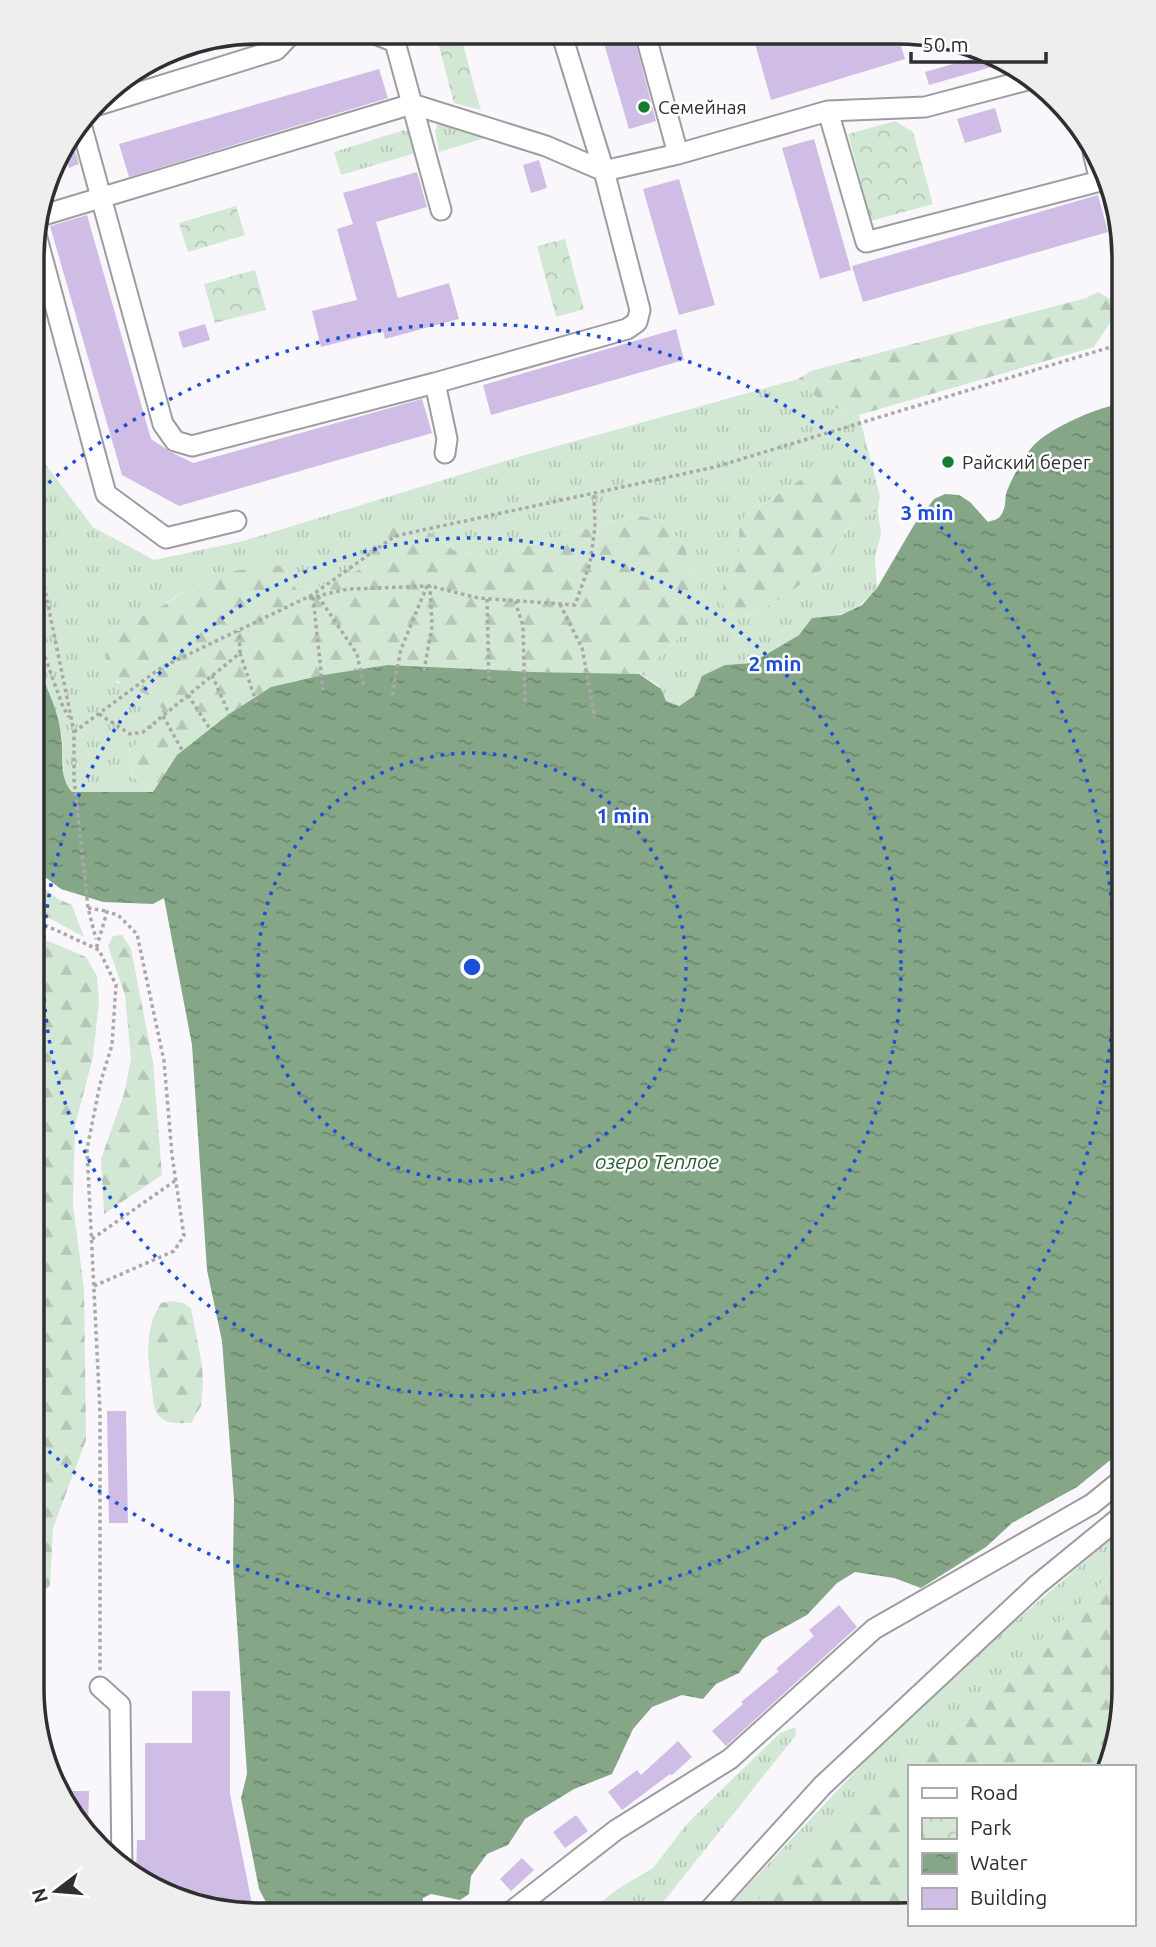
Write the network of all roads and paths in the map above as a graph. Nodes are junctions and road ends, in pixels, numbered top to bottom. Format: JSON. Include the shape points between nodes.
{"nodes":[{"id":1,"x":282,"y":44,"type":"edge"},
{"id":2,"x":396,"y":44,"type":"edge"},
{"id":3,"x":565,"y":44,"type":"edge"},
{"id":4,"x":648,"y":44,"type":"edge"},
{"id":5,"x":1020,"y":82,"type":"edge"},
{"id":6,"x":113,"y":100,"type":"edge"},
{"id":7,"x":412,"y":104,"type":"junction"},
{"id":8,"x":828,"y":111,"type":"junction"},
{"id":9,"x":84,"y":134,"type":"edge"},
{"id":10,"x":678,"y":154,"type":"junction"},
{"id":11,"x":604,"y":171,"type":"junction"},
{"id":12,"x":1098,"y":182,"type":"edge"},
{"id":13,"x":101,"y":198,"type":"junction"},
{"id":14,"x":441,"y":210,"type":"dead end"},
{"id":15,"x":49,"y":213,"type":"edge"},
{"id":16,"x":44,"y":264,"type":"edge"},
{"id":17,"x":1112,"y":347,"type":"edge"},
{"id":18,"x":435,"y":383,"type":"junction"},
{"id":19,"x":445,"y":453,"type":"dead end"},
{"id":20,"x":594,"y":493,"type":"junction"},
{"id":21,"x":236,"y":521,"type":"dead end"},
{"id":22,"x":44,"y":584,"type":"edge"},
{"id":23,"x":429,"y":586,"type":"junction"},
{"id":24,"x":316,"y":597,"type":"junction"},
{"id":25,"x":487,"y":599,"type":"junction"},
{"id":26,"x":301,"y":600,"type":"junction"},
{"id":27,"x":515,"y":601,"type":"junction"},
{"id":28,"x":559,"y":604,"type":"junction"},
{"id":29,"x":239,"y":630,"type":"junction"},
{"id":30,"x":240,"y":653,"type":"junction"},
{"id":31,"x":44,"y":654,"type":"edge"},
{"id":32,"x":424,"y":671,"type":"dead end"},
{"id":33,"x":212,"y":675,"type":"junction"},
{"id":34,"x":489,"y":684,"type":"dead end"},
{"id":35,"x":364,"y":687,"type":"dead end"},
{"id":36,"x":323,"y":690,"type":"dead end"},
{"id":37,"x":188,"y":695,"type":"junction"},
{"id":38,"x":392,"y":695,"type":"dead end"},
{"id":39,"x":524,"y":704,"type":"dead end"},
{"id":40,"x":257,"y":705,"type":"dead end"},
{"id":41,"x":99,"y":714,"type":"junction"},
{"id":42,"x":229,"y":714,"type":"dead end"},
{"id":43,"x":163,"y":716,"type":"junction"},
{"id":44,"x":595,"y":718,"type":"dead end"},
{"id":45,"x":72,"y":722,"type":"junction"},
{"id":46,"x":210,"y":729,"type":"dead end"},
{"id":47,"x":74,"y":732,"type":"junction"},
{"id":48,"x":182,"y":750,"type":"dead end"},
{"id":49,"x":88,"y":908,"type":"junction"},
{"id":50,"x":107,"y":912,"type":"junction"},
{"id":51,"x":44,"y":924,"type":"edge"},
{"id":52,"x":97,"y":941,"type":"junction"},
{"id":53,"x":96,"y":949,"type":"junction"},
{"id":54,"x":176,"y":1180,"type":"junction"},
{"id":55,"x":92,"y":1239,"type":"junction"},
{"id":56,"x":94,"y":1286,"type":"junction"},
{"id":57,"x":1112,"y":1488,"type":"edge"},
{"id":58,"x":1112,"y":1524,"type":"edge"},
{"id":59,"x":100,"y":1687,"type":"joint"},
{"id":60,"x":121,"y":1854,"type":"edge"},
{"id":61,"x":522,"y":1903,"type":"edge"},
{"id":62,"x":716,"y":1903,"type":"edge"}],
"edges":[{"from":1,"to":6,"type":"street","via":[[276,50]]},
{"from":2,"to":7,"type":"street"},
{"from":3,"to":11,"type":"street"},
{"from":4,"to":10,"type":"street"},
{"from":5,"to":8,"type":"street","via":[[925,107]]},
{"from":7,"to":11,"type":"street","via":[[546,146]]},
{"from":7,"to":13,"type":"street"},
{"from":7,"to":14,"type":"street"},
{"from":8,"to":10,"type":"street"},
{"from":8,"to":12,"type":"street","via":[[866,242]]},
{"from":9,"to":13,"type":"street"},
{"from":10,"to":11,"type":"street"},
{"from":11,"to":18,"type":"street","via":[[640,310],[638,322],[627,329]]},
{"from":13,"to":15,"type":"street"},
{"from":13,"to":18,"type":"street","via":[[163,424],[175,441],[192,446]]},
{"from":16,"to":21,"type":"street","via":[[106,494],[166,538]]},
{"from":17,"to":20,"type":"path","via":[[715,467]]},
{"from":18,"to":19,"type":"street","via":[[447,439]]},
{"from":20,"to":26,"type":"path","via":[[395,536]]},
{"from":20,"to":28,"type":"path","via":[[590,564],[575,605]]},
{"from":22,"to":45,"type":"path"},
{"from":23,"to":24,"type":"path","via":[[348,589]]},
{"from":23,"to":25,"type":"path"},
{"from":23,"to":32,"type":"path","via":[[432,626]]},
{"from":23,"to":38,"type":"path","via":[[401,649]]},
{"from":24,"to":26,"type":"path"},
{"from":24,"to":35,"type":"path","via":[[357,654]]},
{"from":24,"to":36,"type":"path"},
{"from":25,"to":27,"type":"path"},
{"from":25,"to":34,"type":"path"},
{"from":26,"to":29,"type":"path"},
{"from":27,"to":28,"type":"path"},
{"from":27,"to":39,"type":"path","via":[[523,626]]},
{"from":28,"to":44,"type":"path","via":[[582,648]]},
{"from":29,"to":30,"type":"path"},
{"from":29,"to":41,"type":"path","via":[[162,667]]},
{"from":30,"to":33,"type":"path"},
{"from":30,"to":40,"type":"path"},
{"from":31,"to":45,"type":"path"},
{"from":33,"to":37,"type":"path"},
{"from":33,"to":42,"type":"path"},
{"from":37,"to":43,"type":"path"},
{"from":37,"to":46,"type":"path"},
{"from":41,"to":43,"type":"path","via":[[130,734],[143,732]]},
{"from":41,"to":47,"type":"path"},
{"from":43,"to":48,"type":"path"},
{"from":45,"to":47,"type":"path"},
{"from":47,"to":49,"type":"path"},
{"from":49,"to":50,"type":"path"},
{"from":49,"to":52,"type":"path"},
{"from":50,"to":52,"type":"path"},
{"from":50,"to":54,"type":"path","via":[[118,915],[137,934],[164,1061]]},
{"from":51,"to":53,"type":"path"},
{"from":52,"to":53,"type":"path"},
{"from":53,"to":55,"type":"path","via":[[116,985],[112,1045],[88,1149]]},
{"from":54,"to":55,"type":"path"},
{"from":54,"to":56,"type":"path","via":[[184,1236],[174,1251]]},
{"from":55,"to":56,"type":"path"},
{"from":56,"to":59,"type":"path","via":[[100,1412]]},
{"from":57,"to":61,"type":"street","via":[[1092,1504],[874,1629],[730,1759],[615,1830]]},
{"from":58,"to":62,"type":"street","via":[[1037,1585],[822,1786]]},
{"from":59,"to":60,"type":"street","via":[[120,1705]]}]}
